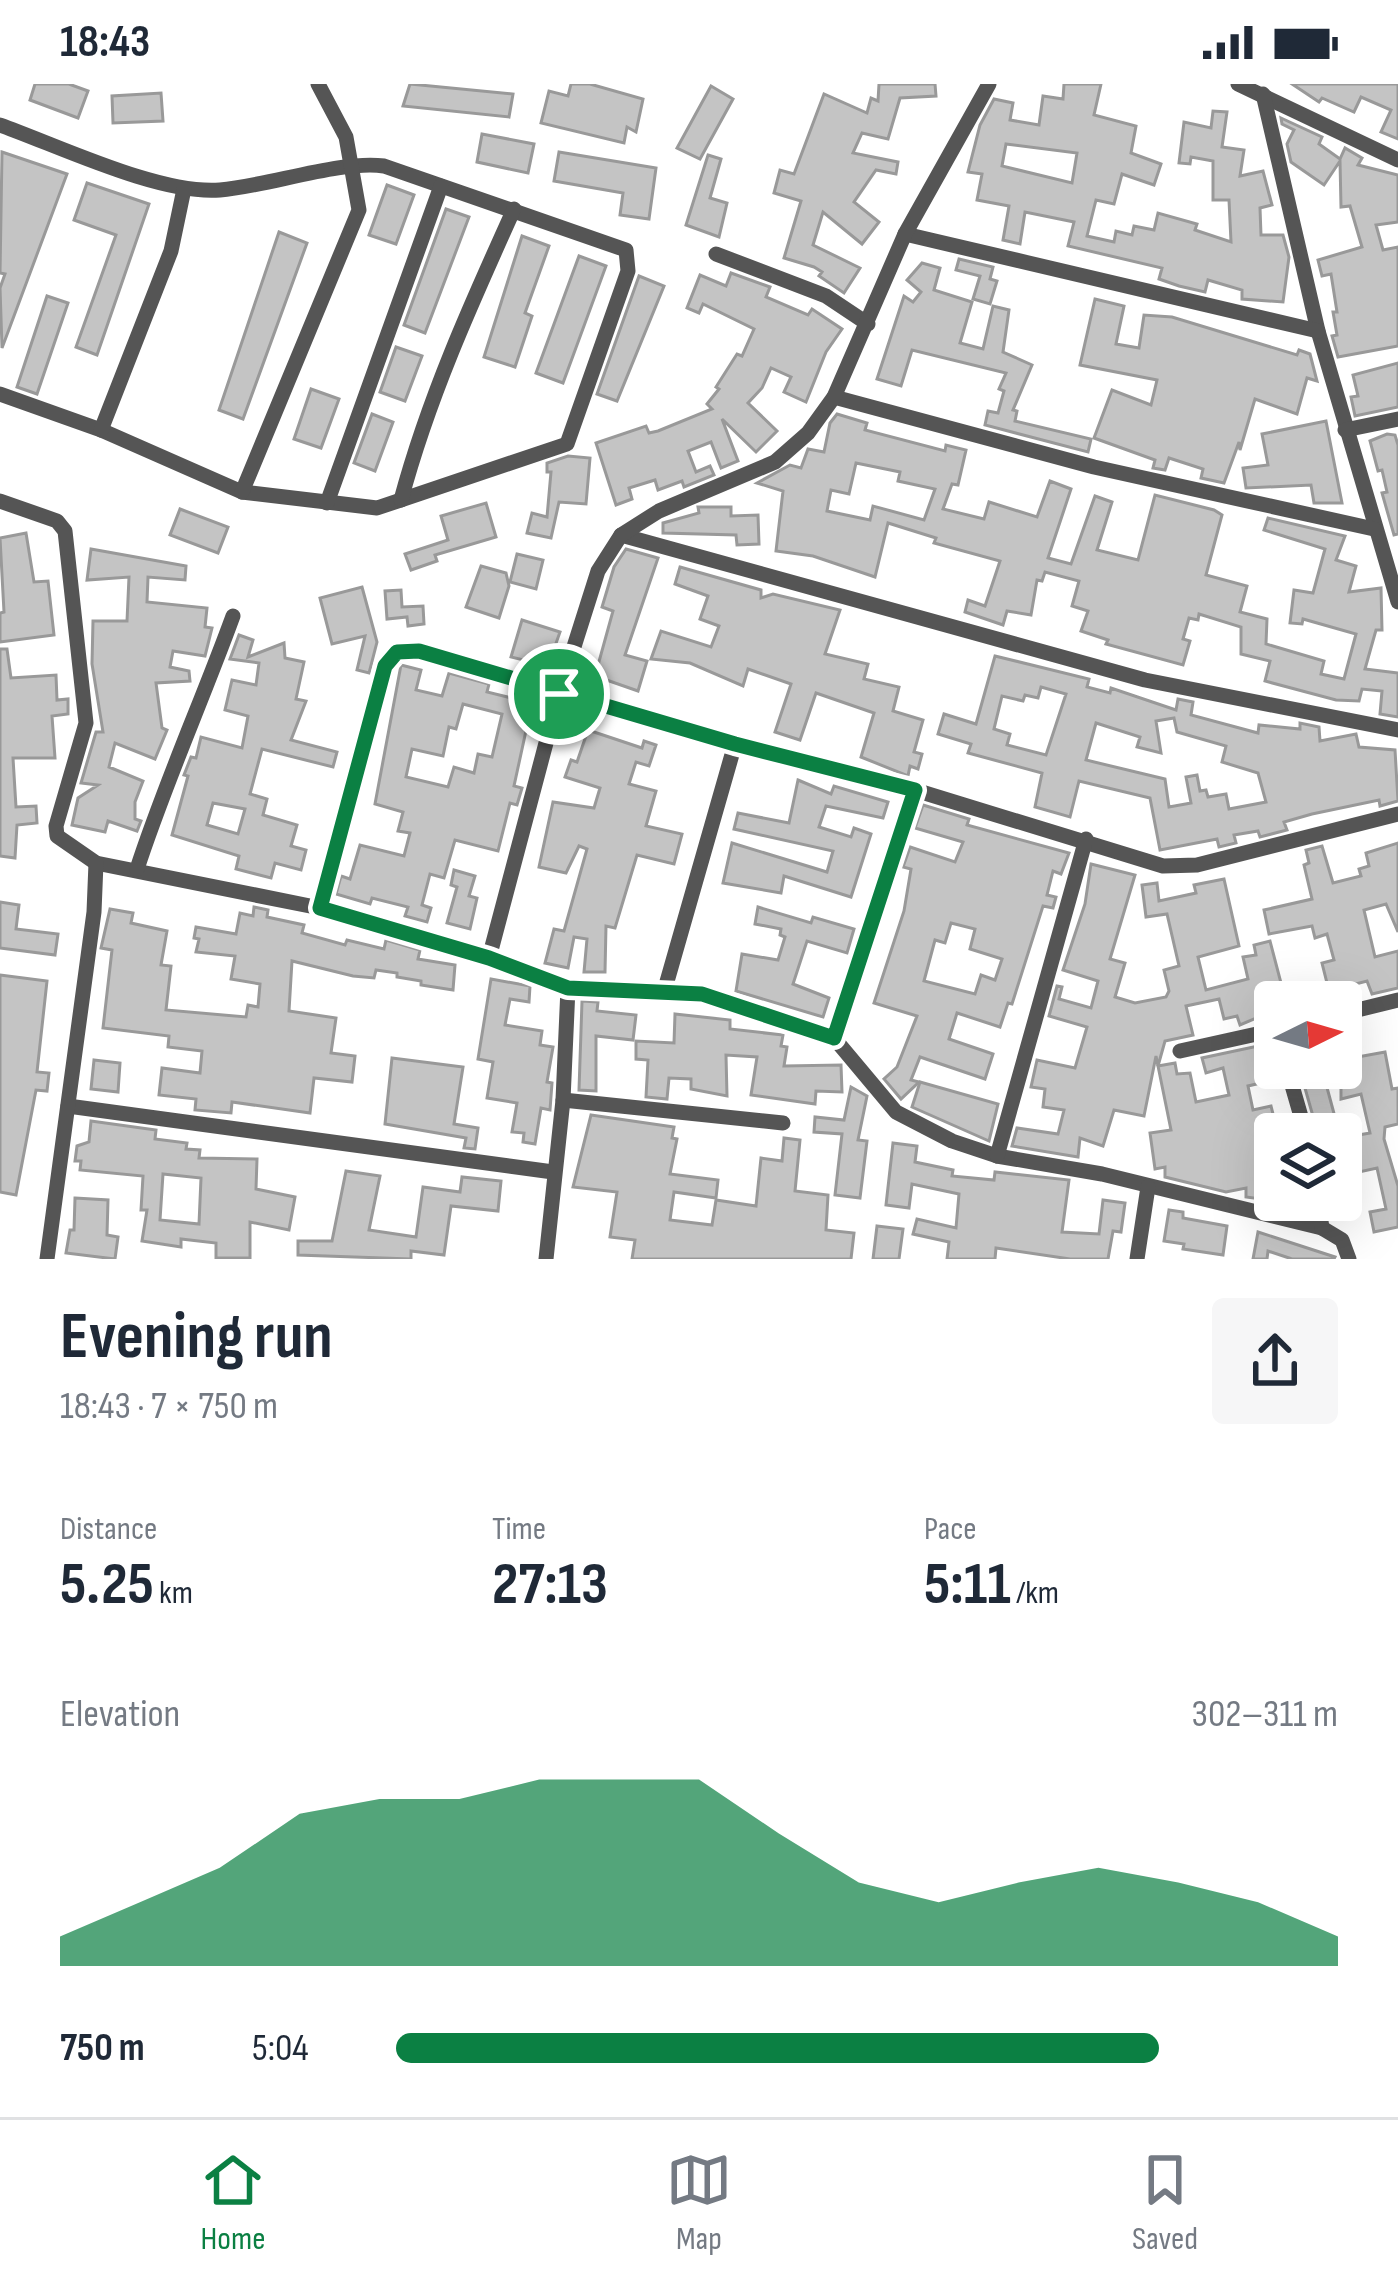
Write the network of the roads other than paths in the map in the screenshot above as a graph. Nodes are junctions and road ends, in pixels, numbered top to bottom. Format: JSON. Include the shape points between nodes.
{"nodes":[{"id":1,"x":318,"y":84,"type":"edge"},
{"id":2,"x":989,"y":84,"type":"edge"},
{"id":3,"x":1238,"y":84,"type":"edge"},
{"id":4,"x":1263,"y":94,"type":"junction"},
{"id":5,"x":0,"y":125,"type":"edge"},
{"id":6,"x":1398,"y":160,"type":"edge"},
{"id":7,"x":354,"y":164,"type":"junction"},
{"id":8,"x":441,"y":186,"type":"junction"},
{"id":9,"x":184,"y":189,"type":"junction"},
{"id":10,"x":514,"y":209,"type":"junction"},
{"id":11,"x":905,"y":234,"type":"junction"},
{"id":12,"x":716,"y":254,"type":"dead end"},
{"id":13,"x":868,"y":324,"type":"junction"},
{"id":14,"x":1318,"y":331,"type":"junction"},
{"id":15,"x":0,"y":394,"type":"edge"},
{"id":16,"x":833,"y":397,"type":"junction"},
{"id":17,"x":1398,"y":419,"type":"edge"},
{"id":18,"x":101,"y":430,"type":"junction"},
{"id":19,"x":1345,"y":430,"type":"junction"},
{"id":20,"x":242,"y":492,"type":"junction"},
{"id":21,"x":401,"y":500,"type":"junction"},
{"id":22,"x":0,"y":501,"type":"edge"},
{"id":23,"x":327,"y":502,"type":"junction"},
{"id":24,"x":1374,"y":529,"type":"junction"},
{"id":25,"x":621,"y":535,"type":"junction"},
{"id":26,"x":1398,"y":602,"type":"edge"},
{"id":27,"x":233,"y":616,"type":"dead end"},
{"id":28,"x":559,"y":694,"type":"junction"},
{"id":29,"x":1398,"y":730,"type":"edge"},
{"id":30,"x":735,"y":744,"type":"junction"},
{"id":31,"x":915,"y":790,"type":"junction"},
{"id":32,"x":1398,"y":814,"type":"edge"},
{"id":33,"x":1086,"y":839,"type":"junction"},
{"id":34,"x":96,"y":863,"type":"junction"},
{"id":35,"x":137,"y":868,"type":"junction"},
{"id":36,"x":320,"y":908,"type":"junction"},
{"id":37,"x":489,"y":958,"type":"junction"},
{"id":38,"x":568,"y":988,"type":"junction"},
{"id":39,"x":664,"y":992,"type":"junction"},
{"id":40,"x":1398,"y":1000,"type":"edge"},
{"id":41,"x":1362,"y":1009,"type":"edge"},
{"id":42,"x":1254,"y":1036,"type":"edge"},
{"id":43,"x":834,"y":1038,"type":"junction"},
{"id":44,"x":1180,"y":1052,"type":"dead end"},
{"id":45,"x":563,"y":1100,"type":"junction"},
{"id":46,"x":68,"y":1106,"type":"junction"},
{"id":47,"x":783,"y":1123,"type":"dead end"},
{"id":48,"x":998,"y":1156,"type":"junction"},
{"id":49,"x":553,"y":1172,"type":"junction"},
{"id":50,"x":1148,"y":1187,"type":"junction"},
{"id":51,"x":1321,"y":1221,"type":"edge"},
{"id":52,"x":1322,"y":1228,"type":"junction"},
{"id":53,"x":47,"y":1259,"type":"edge"},
{"id":54,"x":546,"y":1259,"type":"edge"},
{"id":55,"x":1136,"y":1259,"type":"edge"},
{"id":56,"x":1349,"y":1259,"type":"edge"}],
"edges":[{"from":1,"to":7,"type":"street"},
{"from":2,"to":11,"type":"street"},
{"from":3,"to":4,"type":"street"},
{"from":4,"to":6,"type":"street"},
{"from":4,"to":14,"type":"street"},
{"from":5,"to":9,"type":"street"},
{"from":7,"to":8,"type":"street"},
{"from":7,"to":9,"type":"street","via":[[219,190]]},
{"from":7,"to":20,"type":"street","via":[[359,210]]},
{"from":8,"to":10,"type":"street"},
{"from":8,"to":23,"type":"street"},
{"from":9,"to":18,"type":"street","via":[[171,250]]},
{"from":10,"to":21,"type":"street","via":[[415,447]]},
{"from":10,"to":21,"type":"street","via":[[626,250],[628,271],[567,444]]},
{"from":11,"to":13,"type":"street"},
{"from":11,"to":14,"type":"street"},
{"from":12,"to":13,"type":"street","via":[[826,296]]},
{"from":13,"to":16,"type":"street"},
{"from":14,"to":19,"type":"street"},
{"from":15,"to":18,"type":"street"},
{"from":16,"to":24,"type":"street","via":[[1094,467]]},
{"from":16,"to":25,"type":"street","via":[[775,462]]},
{"from":17,"to":19,"type":"street"},
{"from":18,"to":20,"type":"street"},
{"from":19,"to":24,"type":"street"},
{"from":20,"to":23,"type":"street"},
{"from":21,"to":23,"type":"street","via":[[377,508]]},
{"from":22,"to":34,"type":"street","via":[[58,521],[65,531],[86,723],[56,826],[65,843]]},
{"from":24,"to":26,"type":"street"},
{"from":25,"to":28,"type":"street","via":[[598,572]]},
{"from":25,"to":29,"type":"street","via":[[1145,680]]},
{"from":27,"to":35,"type":"street"},
{"from":28,"to":30,"type":"street"},
{"from":28,"to":36,"type":"street","via":[[419,651],[397,652],[385,666]]},
{"from":28,"to":37,"type":"street"},
{"from":30,"to":31,"type":"street"},
{"from":30,"to":39,"type":"street"},
{"from":31,"to":33,"type":"street"},
{"from":31,"to":43,"type":"street"},
{"from":32,"to":33,"type":"street","via":[[1197,865],[1150,863]]},
{"from":33,"to":48,"type":"street"},
{"from":34,"to":35,"type":"street"},
{"from":34,"to":46,"type":"street"},
{"from":35,"to":36,"type":"street"},
{"from":36,"to":37,"type":"street"},
{"from":37,"to":38,"type":"street"},
{"from":38,"to":39,"type":"street"},
{"from":38,"to":45,"type":"street"},
{"from":39,"to":43,"type":"street","via":[[702,994]]},
{"from":40,"to":41,"type":"street"},
{"from":42,"to":44,"type":"street"},
{"from":43,"to":48,"type":"street","via":[[907,1120]]},
{"from":45,"to":47,"type":"street"},
{"from":45,"to":49,"type":"street"},
{"from":46,"to":49,"type":"street"},
{"from":46,"to":53,"type":"street"},
{"from":48,"to":50,"type":"street"},
{"from":49,"to":54,"type":"street"},
{"from":50,"to":52,"type":"street"},
{"from":50,"to":55,"type":"street"},
{"from":51,"to":52,"type":"street"},
{"from":52,"to":56,"type":"street","via":[[1342,1240]]}]}
